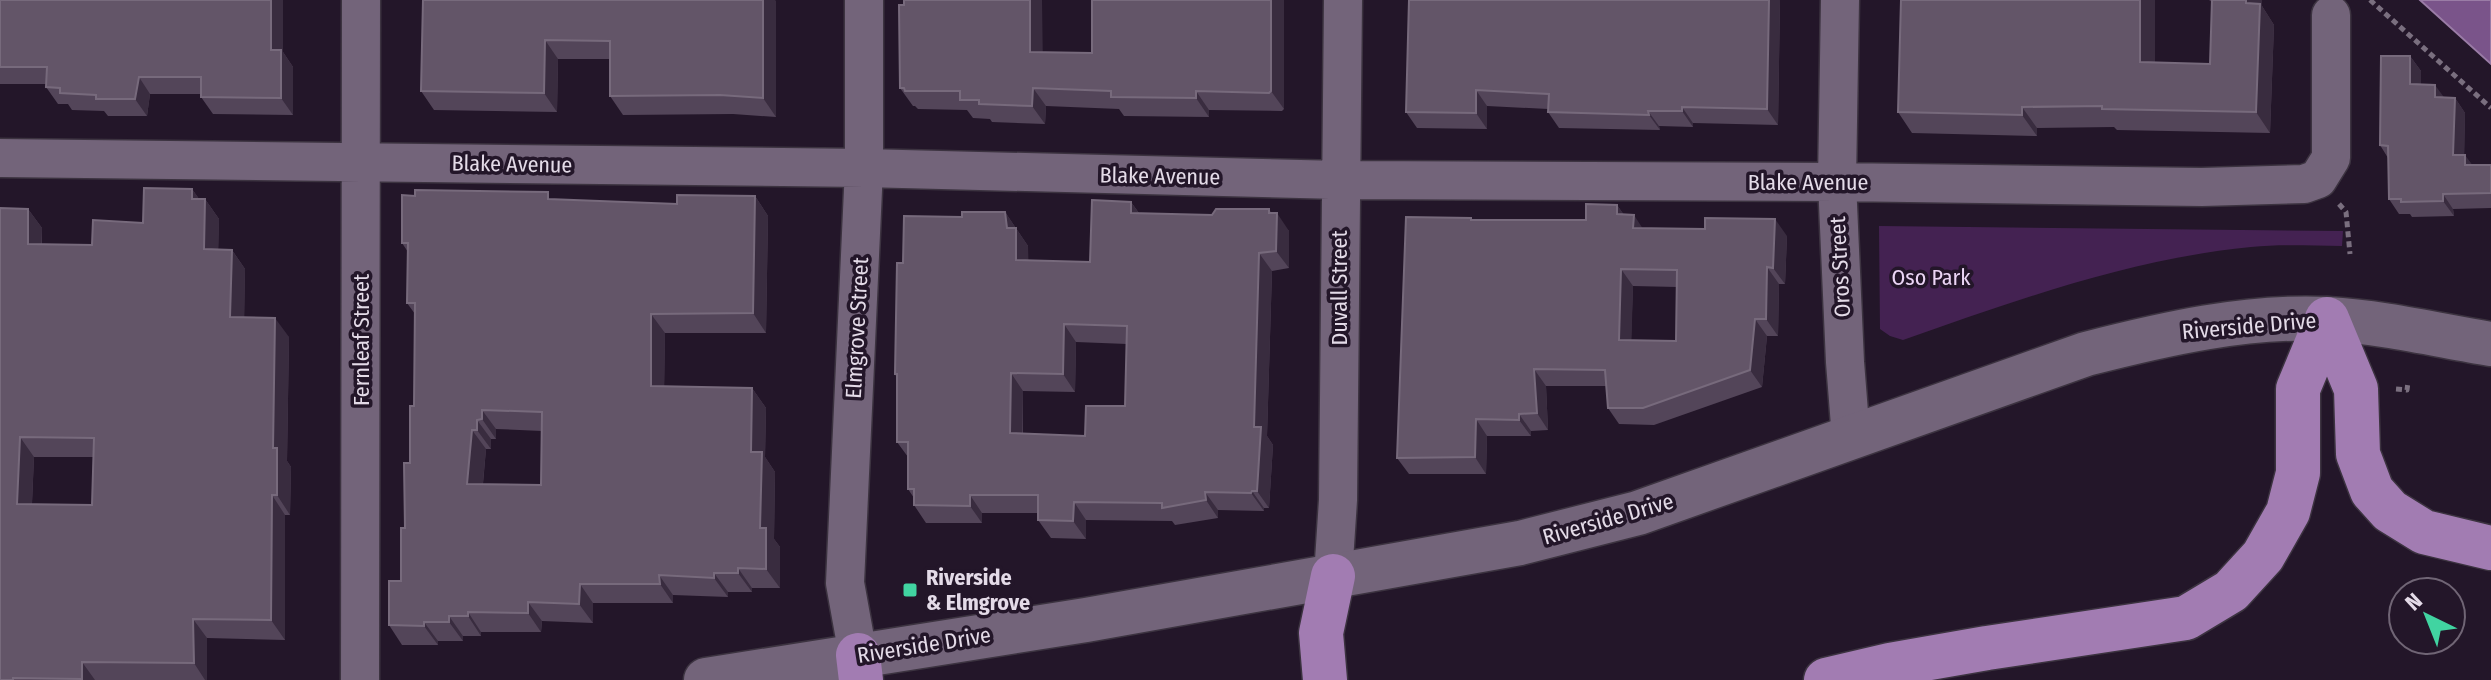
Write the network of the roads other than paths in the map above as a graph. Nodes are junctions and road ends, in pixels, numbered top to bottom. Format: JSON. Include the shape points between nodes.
{"nodes":[{"id":1,"x":361,"y":0,"type":"edge"},
{"id":2,"x":864,"y":0,"type":"edge"},
{"id":3,"x":1343,"y":0,"type":"edge"},
{"id":4,"x":1840,"y":0,"type":"edge"},
{"id":5,"x":2331,"y":15,"type":"dead end"},
{"id":6,"x":0,"y":158,"type":"edge"},
{"id":7,"x":360,"y":162,"type":"junction"},
{"id":8,"x":864,"y":168,"type":"junction"},
{"id":9,"x":1340,"y":180,"type":"junction"},
{"id":10,"x":1837,"y":182,"type":"junction"},
{"id":11,"x":2327,"y":319,"type":"junction"},
{"id":12,"x":2491,"y":344,"type":"edge"},
{"id":13,"x":1851,"y":438,"type":"junction"},
{"id":14,"x":2491,"y":548,"type":"edge"},
{"id":15,"x":1333,"y":576,"type":"junction"},
{"id":16,"x":860,"y":667,"type":"edge"},
{"id":17,"x":360,"y":680,"type":"edge"},
{"id":18,"x":706,"y":680,"type":"edge"},
{"id":19,"x":1325,"y":680,"type":"edge"},
{"id":20,"x":1826,"y":680,"type":"edge"}],
"edges":[{"from":1,"to":7,"type":"street","name":"Fernleaf Street"},
{"from":2,"to":8,"type":"street","name":"Elmgrove Street"},
{"from":3,"to":9,"type":"street","name":"Duvall Street"},
{"from":4,"to":10,"type":"street","name":"Oros Street"},
{"from":5,"to":10,"type":"street","name":"Blake Avenue","via":[[2331,158],[2318,179],[2304,184]]},
{"from":6,"to":7,"type":"street","name":"Blake Avenue"},
{"from":7,"to":8,"type":"street","name":"Blake Avenue"},
{"from":7,"to":17,"type":"street","name":"Fernleaf Street"},
{"from":8,"to":9,"type":"street","name":"Blake Avenue"},
{"from":8,"to":16,"type":"street","name":"Elmgrove Street","via":[[845,583]]},
{"from":9,"to":10,"type":"street","name":"Blake Avenue"},
{"from":9,"to":15,"type":"street","name":"Duvall Street"},
{"from":10,"to":13,"type":"street","name":"Oros Street"},
{"from":11,"to":12,"type":"main road","name":"Riverside Drive"},
{"from":11,"to":13,"type":"main road","name":"Riverside Drive","via":[[2240,322],[2161,335],[2101,350]]},
{"from":11,"to":14,"type":"highway","via":[[2356,389],[2358,454],[2372,491],[2390,511],[2424,532]]},
{"from":11,"to":20,"type":"highway","via":[[2298,389],[2298,473],[2288,512],[2263,556],[2231,591],[2186,618]]},
{"from":13,"to":15,"type":"main road","name":"Riverside Drive","via":[[1638,513],[1520,543]]},
{"from":15,"to":16,"type":"main road","name":"Riverside Drive"},
{"from":15,"to":19,"type":"highway","via":[[1321,633]]},
{"from":16,"to":18,"type":"main road","name":"Riverside Drive"}]}
